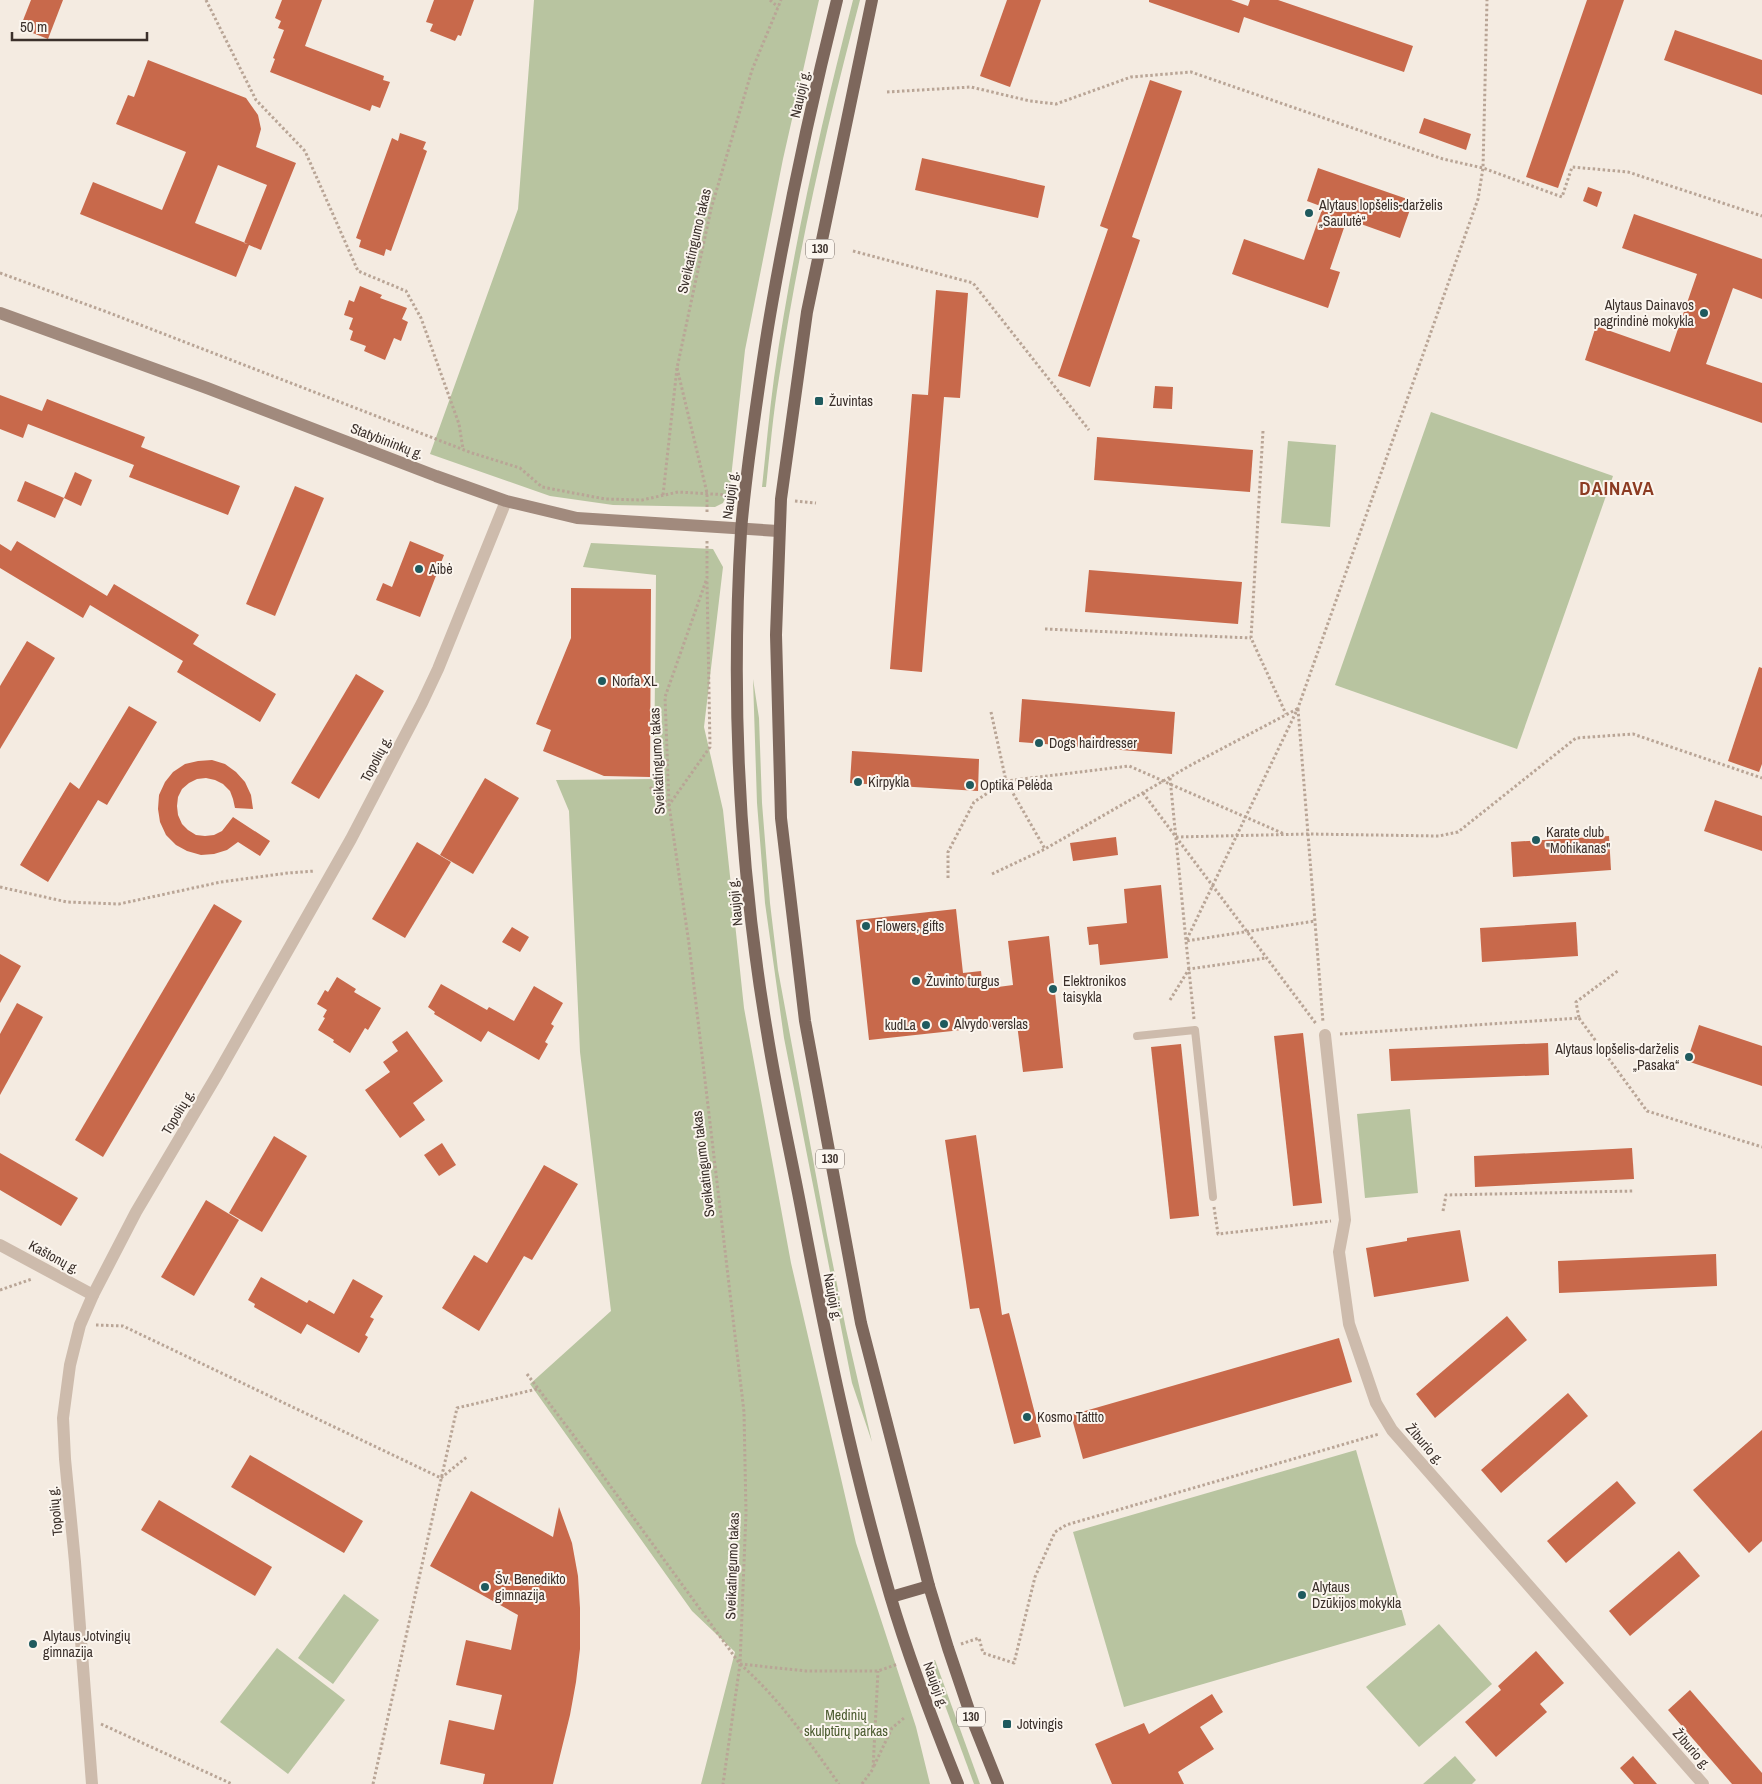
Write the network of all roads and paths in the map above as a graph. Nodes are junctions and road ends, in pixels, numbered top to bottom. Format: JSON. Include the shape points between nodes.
{"nodes":[{"id":1,"x":206,"y":0,"type":"edge"},
{"id":2,"x":770,"y":0,"type":"edge"},
{"id":3,"x":781,"y":0,"type":"edge"},
{"id":4,"x":837,"y":0,"type":"edge"},
{"id":5,"x":872,"y":0,"type":"edge"},
{"id":6,"x":1487,"y":0,"type":"edge"},
{"id":7,"x":778,"y":7,"type":"junction"},
{"id":8,"x":887,"y":92,"type":"dead end"},
{"id":9,"x":1483,"y":168,"type":"junction"},
{"id":10,"x":1762,"y":216,"type":"edge"},
{"id":11,"x":853,"y":251,"type":"dead end"},
{"id":12,"x":0,"y":273,"type":"edge"},
{"id":13,"x":0,"y":313,"type":"edge"},
{"id":14,"x":677,"y":368,"type":"junction"},
{"id":15,"x":1089,"y":430,"type":"dead end"},
{"id":16,"x":1263,"y":432,"type":"dead end"},
{"id":17,"x":463,"y":449,"type":"junction"},
{"id":18,"x":662,"y":495,"type":"junction"},
{"id":19,"x":506,"y":501,"type":"junction"},
{"id":20,"x":741,"y":528,"type":"junction"},
{"id":21,"x":778,"y":531,"type":"junction"},
{"id":22,"x":707,"y":549,"type":"dead end"},
{"id":23,"x":707,"y":578,"type":"junction"},
{"id":24,"x":1045,"y":629,"type":"dead end"},
{"id":25,"x":1252,"y":638,"type":"junction"},
{"id":26,"x":1298,"y":708,"type":"junction"},
{"id":27,"x":991,"y":712,"type":"dead end"},
{"id":28,"x":1286,"y":714,"type":"junction"},
{"id":29,"x":1170,"y":778,"type":"junction"},
{"id":30,"x":1762,"y":778,"type":"edge"},
{"id":31,"x":1006,"y":781,"type":"junction"},
{"id":32,"x":1164,"y":781,"type":"junction"},
{"id":33,"x":1171,"y":784,"type":"junction"},
{"id":34,"x":650,"y":787,"type":"dead end"},
{"id":35,"x":1143,"y":793,"type":"junction"},
{"id":36,"x":669,"y":805,"type":"junction"},
{"id":37,"x":1246,"y":817,"type":"junction"},
{"id":38,"x":1308,"y":834,"type":"junction"},
{"id":39,"x":1287,"y":835,"type":"junction"},
{"id":40,"x":1236,"y":836,"type":"junction"},
{"id":41,"x":1176,"y":837,"type":"junction"},
{"id":42,"x":1045,"y":849,"type":"junction"},
{"id":43,"x":333,"y":870,"type":"junction"},
{"id":44,"x":992,"y":874,"type":"dead end"},
{"id":45,"x":948,"y":878,"type":"dead end"},
{"id":46,"x":1212,"y":886,"type":"junction"},
{"id":47,"x":0,"y":887,"type":"edge"},
{"id":48,"x":1315,"y":921,"type":"junction"},
{"id":49,"x":1246,"y":932,"type":"junction"},
{"id":50,"x":1186,"y":941,"type":"junction"},
{"id":51,"x":1266,"y":958,"type":"junction"},
{"id":52,"x":1189,"y":969,"type":"junction"},
{"id":53,"x":1618,"y":970,"type":"dead end"},
{"id":54,"x":1170,"y":1000,"type":"dead end"},
{"id":55,"x":1579,"y":1018,"type":"junction"},
{"id":56,"x":1195,"y":1030,"type":"junction"},
{"id":57,"x":1324,"y":1035,"type":"junction"},
{"id":58,"x":1137,"y":1036,"type":"dead end"},
{"id":59,"x":1762,"y":1147,"type":"edge"},
{"id":60,"x":1634,"y":1191,"type":"dead end"},
{"id":61,"x":1213,"y":1197,"type":"joint"},
{"id":62,"x":1443,"y":1211,"type":"dead end"},
{"id":63,"x":1345,"y":1220,"type":"junction"},
{"id":64,"x":0,"y":1245,"type":"edge"},
{"id":65,"x":39,"y":1266,"type":"junction"},
{"id":66,"x":0,"y":1290,"type":"edge"},
{"id":67,"x":93,"y":1295,"type":"junction"},
{"id":68,"x":80,"y":1325,"type":"junction"},
{"id":69,"x":527,"y":1374,"type":"dead end"},
{"id":70,"x":537,"y":1390,"type":"junction"},
{"id":71,"x":1392,"y":1430,"type":"junction"},
{"id":72,"x":468,"y":1456,"type":"dead end"},
{"id":73,"x":440,"y":1478,"type":"junction"},
{"id":74,"x":929,"y":1586,"type":"junction"},
{"id":75,"x":890,"y":1597,"type":"junction"},
{"id":76,"x":948,"y":1648,"type":"junction"},
{"id":77,"x":911,"y":1660,"type":"junction"},
{"id":78,"x":740,"y":1664,"type":"junction"},
{"id":79,"x":878,"y":1671,"type":"junction"},
{"id":80,"x":904,"y":1718,"type":"dead end"},
{"id":81,"x":88,"y":1723,"type":"junction"},
{"id":82,"x":873,"y":1769,"type":"junction"},
{"id":83,"x":92,"y":1784,"type":"edge"},
{"id":84,"x":232,"y":1784,"type":"edge"},
{"id":85,"x":373,"y":1784,"type":"edge"},
{"id":86,"x":724,"y":1784,"type":"edge"},
{"id":87,"x":838,"y":1784,"type":"edge"},
{"id":88,"x":862,"y":1784,"type":"edge"},
{"id":89,"x":958,"y":1784,"type":"edge"},
{"id":90,"x":998,"y":1784,"type":"edge"},
{"id":91,"x":1703,"y":1784,"type":"edge"}],
"edges":[{"from":1,"to":17,"type":"path","via":[[256,100],[305,151],[358,271],[406,291],[421,318],[459,424]]},
{"from":2,"to":7,"type":"path"},
{"from":3,"to":7,"type":"path","name":"Sveikatingumo takas"},
{"from":4,"to":20,"type":"main road","name":"Naujoji g.","number":"130","via":[[778,268],[760,372]]},
{"from":5,"to":21,"type":"main road","name":"Naujoji g.","number":"130","via":[[807,312]]},
{"from":6,"to":9,"type":"path"},
{"from":7,"to":14,"type":"path","name":"Sveikatingumo takas","via":[[752,70],[711,209]]},
{"from":8,"to":9,"type":"path","via":[[971,87],[1056,104],[1131,77],[1191,72],[1443,159]]},
{"from":9,"to":10,"type":"path","via":[[1562,197],[1572,167],[1628,172]]},
{"from":9,"to":26,"type":"path","via":[[1478,199]]},
{"from":11,"to":15,"type":"path","via":[[973,283]]},
{"from":12,"to":17,"type":"path"},
{"from":13,"to":19,"type":"street","name":"Statybininkų g."},
{"from":14,"to":18,"type":"path"},
{"from":14,"to":18,"type":"path","name":"Sveikatingumo takas","via":[[707,493]]},
{"from":16,"to":25,"type":"path"},
{"from":17,"to":18,"type":"path","via":[[520,468],[542,487],[604,499],[642,500]]},
{"from":19,"to":20,"type":"street","name":"Statybininkų g.","via":[[577,518]]},
{"from":19,"to":43,"type":"street","name":"Topolių g.","via":[[434,678]]},
{"from":20,"to":21,"type":"street","name":"Statybininkų g."},
{"from":20,"to":75,"type":"main road","name":"Naujoji g.","number":"130","via":[[737,635],[742,820],[766,1031],[835,1383]]},
{"from":21,"to":74,"type":"main road","name":"Naujoji g.","number":"130","via":[[776,635],[781,818],[805,1021],[861,1323]]},
{"from":22,"to":23,"type":"path","name":"Sveikatingumo takas"},
{"from":23,"to":36,"type":"path","name":"Sveikatingumo takas","via":[[664,697]]},
{"from":23,"to":36,"type":"path","via":[[710,747]]},
{"from":24,"to":25,"type":"path"},
{"from":25,"to":28,"type":"path"},
{"from":26,"to":28,"type":"path"},
{"from":26,"to":37,"type":"path"},
{"from":26,"to":38,"type":"path"},
{"from":27,"to":31,"type":"path"},
{"from":28,"to":29,"type":"path"},
{"from":29,"to":32,"type":"path"},
{"from":29,"to":33,"type":"path"},
{"from":30,"to":38,"type":"path","via":[[1633,734],[1576,738],[1458,832],[1438,836]]},
{"from":31,"to":32,"type":"path","via":[[1129,766]]},
{"from":31,"to":42,"type":"path"},
{"from":31,"to":45,"type":"path","via":[[974,802],[948,852]]},
{"from":32,"to":33,"type":"path"},
{"from":32,"to":35,"type":"path"},
{"from":33,"to":37,"type":"path"},
{"from":33,"to":41,"type":"path"},
{"from":34,"to":36,"type":"path"},
{"from":35,"to":41,"type":"path"},
{"from":35,"to":42,"type":"path"},
{"from":36,"to":78,"type":"path","name":"Sveikatingumo takas","via":[[690,954],[744,1412],[746,1513]]},
{"from":37,"to":39,"type":"path"},
{"from":37,"to":40,"type":"path"},
{"from":38,"to":39,"type":"path"},
{"from":38,"to":48,"type":"path"},
{"from":39,"to":40,"type":"path"},
{"from":40,"to":41,"type":"path"},
{"from":40,"to":46,"type":"path"},
{"from":41,"to":46,"type":"path"},
{"from":41,"to":50,"type":"path"},
{"from":42,"to":44,"type":"path"},
{"from":43,"to":47,"type":"path","via":[[221,882],[119,904],[67,902]]},
{"from":43,"to":67,"type":"street","name":"Topolių g.","via":[[136,1212]]},
{"from":46,"to":49,"type":"path"},
{"from":46,"to":50,"type":"path"},
{"from":48,"to":49,"type":"path"},
{"from":48,"to":57,"type":"path"},
{"from":49,"to":50,"type":"path"},
{"from":49,"to":51,"type":"path"},
{"from":50,"to":52,"type":"path"},
{"from":51,"to":52,"type":"path"},
{"from":51,"to":57,"type":"path"},
{"from":52,"to":54,"type":"path"},
{"from":52,"to":56,"type":"path"},
{"from":53,"to":55,"type":"path","via":[[1576,1002]]},
{"from":55,"to":57,"type":"path"},
{"from":55,"to":59,"type":"path","via":[[1647,1111]]},
{"from":56,"to":58,"type":"lane"},
{"from":56,"to":61,"type":"lane"},
{"from":57,"to":63,"type":"street","name":"Žiburio g."},
{"from":60,"to":62,"type":"path","via":[[1446,1195]]},
{"from":61,"to":63,"type":"path","via":[[1218,1234]]},
{"from":63,"to":71,"type":"street","name":"Žiburio g.","via":[[1339,1252],[1349,1324],[1376,1403]]},
{"from":64,"to":65,"type":"street","name":"Kaštonų g."},
{"from":65,"to":66,"type":"path","via":[[32,1279]]},
{"from":65,"to":67,"type":"street","name":"Kaštonų g."},
{"from":67,"to":68,"type":"street","name":"Topolių g."},
{"from":68,"to":73,"type":"path","via":[[124,1326]]},
{"from":68,"to":81,"type":"street","name":"Topolių g.","via":[[70,1365],[63,1418]]},
{"from":69,"to":70,"type":"path"},
{"from":70,"to":73,"type":"path","via":[[457,1408]]},
{"from":70,"to":78,"type":"path"},
{"from":71,"to":76,"type":"path","via":[[1066,1525],[1055,1532],[1035,1577],[1014,1663],[982,1653],[978,1638]]},
{"from":71,"to":91,"type":"street","name":"Žiburio g."},
{"from":72,"to":73,"type":"path"},
{"from":73,"to":85,"type":"path"},
{"from":74,"to":75,"type":"main road"},
{"from":74,"to":76,"type":"main road","name":"Naujoji g.","number":"130"},
{"from":75,"to":77,"type":"main road","name":"Naujoji g.","number":"130"},
{"from":76,"to":90,"type":"main road","name":"Naujoji g.","number":"130"},
{"from":77,"to":79,"type":"path"},
{"from":77,"to":89,"type":"main road","name":"Naujoji g.","number":"130"},
{"from":78,"to":79,"type":"path","via":[[806,1671]]},
{"from":78,"to":86,"type":"path","name":"Sveikatingumo takas"},
{"from":78,"to":87,"type":"path","via":[[756,1678],[805,1737]]},
{"from":79,"to":82,"type":"path"},
{"from":80,"to":82,"type":"path","via":[[892,1728]]},
{"from":81,"to":83,"type":"street","name":"Topolių g."},
{"from":81,"to":84,"type":"path","via":[[102,1724]]},
{"from":82,"to":88,"type":"path"}]}
